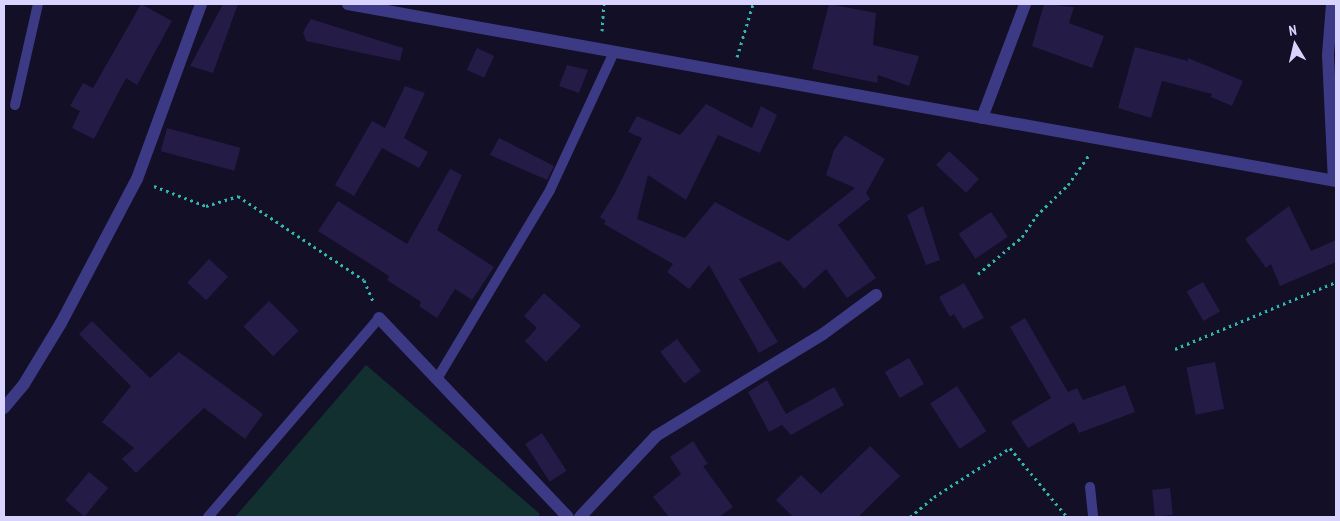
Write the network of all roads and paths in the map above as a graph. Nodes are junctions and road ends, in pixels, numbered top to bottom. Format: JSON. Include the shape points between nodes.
{"nodes":[{"id":1,"x":38,"y":4,"type":"edge"},
{"id":2,"x":201,"y":4,"type":"edge"},
{"id":3,"x":348,"y":4,"type":"edge"},
{"id":4,"x":604,"y":4,"type":"edge"},
{"id":5,"x":753,"y":4,"type":"edge"},
{"id":6,"x":1025,"y":4,"type":"edge"},
{"id":7,"x":1332,"y":4,"type":"edge"},
{"id":8,"x":600,"y":49,"type":"junction"},
{"id":9,"x":614,"y":52,"type":"junction"},
{"id":10,"x":733,"y":72,"type":"junction"},
{"id":11,"x":15,"y":105,"type":"dead end"},
{"id":12,"x":982,"y":118,"type":"junction"},
{"id":13,"x":1098,"y":140,"type":"junction"},
{"id":14,"x":137,"y":179,"type":"junction"},
{"id":15,"x":1335,"y":180,"type":"edge"},
{"id":16,"x":978,"y":274,"type":"dead end"},
{"id":17,"x":1336,"y":282,"type":"edge"},
{"id":18,"x":876,"y":295,"type":"dead end"},
{"id":19,"x":379,"y":318,"type":"junction"},
{"id":20,"x":1175,"y":349,"type":"dead end"},
{"id":21,"x":436,"y":379,"type":"junction"},
{"id":22,"x":4,"y":408,"type":"edge"},
{"id":23,"x":1090,"y":487,"type":"dead end"},
{"id":24,"x":208,"y":517,"type":"edge"},
{"id":25,"x":568,"y":517,"type":"edge"},
{"id":26,"x":580,"y":517,"type":"edge"},
{"id":27,"x":910,"y":517,"type":"edge"},
{"id":28,"x":1067,"y":517,"type":"edge"},
{"id":29,"x":1092,"y":517,"type":"edge"}],
"edges":[{"from":1,"to":11,"type":"lane"},
{"from":2,"to":14,"type":"street"},
{"from":3,"to":8,"type":"street"},
{"from":4,"to":8,"type":"path"},
{"from":5,"to":10,"type":"path"},
{"from":6,"to":12,"type":"street"},
{"from":7,"to":15,"type":"street","via":[[1328,55]]},
{"from":8,"to":9,"type":"street"},
{"from":9,"to":10,"type":"street"},
{"from":9,"to":21,"type":"lane","via":[[550,190]]},
{"from":10,"to":12,"type":"street"},
{"from":12,"to":13,"type":"street"},
{"from":13,"to":15,"type":"street"},
{"from":13,"to":16,"type":"path","via":[[1068,185],[1036,216],[1022,237]]},
{"from":14,"to":19,"type":"path","via":[[206,206],[238,196],[364,280]]},
{"from":14,"to":22,"type":"street","via":[[24,384]]},
{"from":17,"to":20,"type":"path"},
{"from":18,"to":26,"type":"street","via":[[823,334],[656,436]]},
{"from":19,"to":21,"type":"street"},
{"from":19,"to":24,"type":"lane"},
{"from":21,"to":25,"type":"street"},
{"from":23,"to":29,"type":"lane"},
{"from":27,"to":28,"type":"path","via":[[934,497],[1010,448]]}]}
